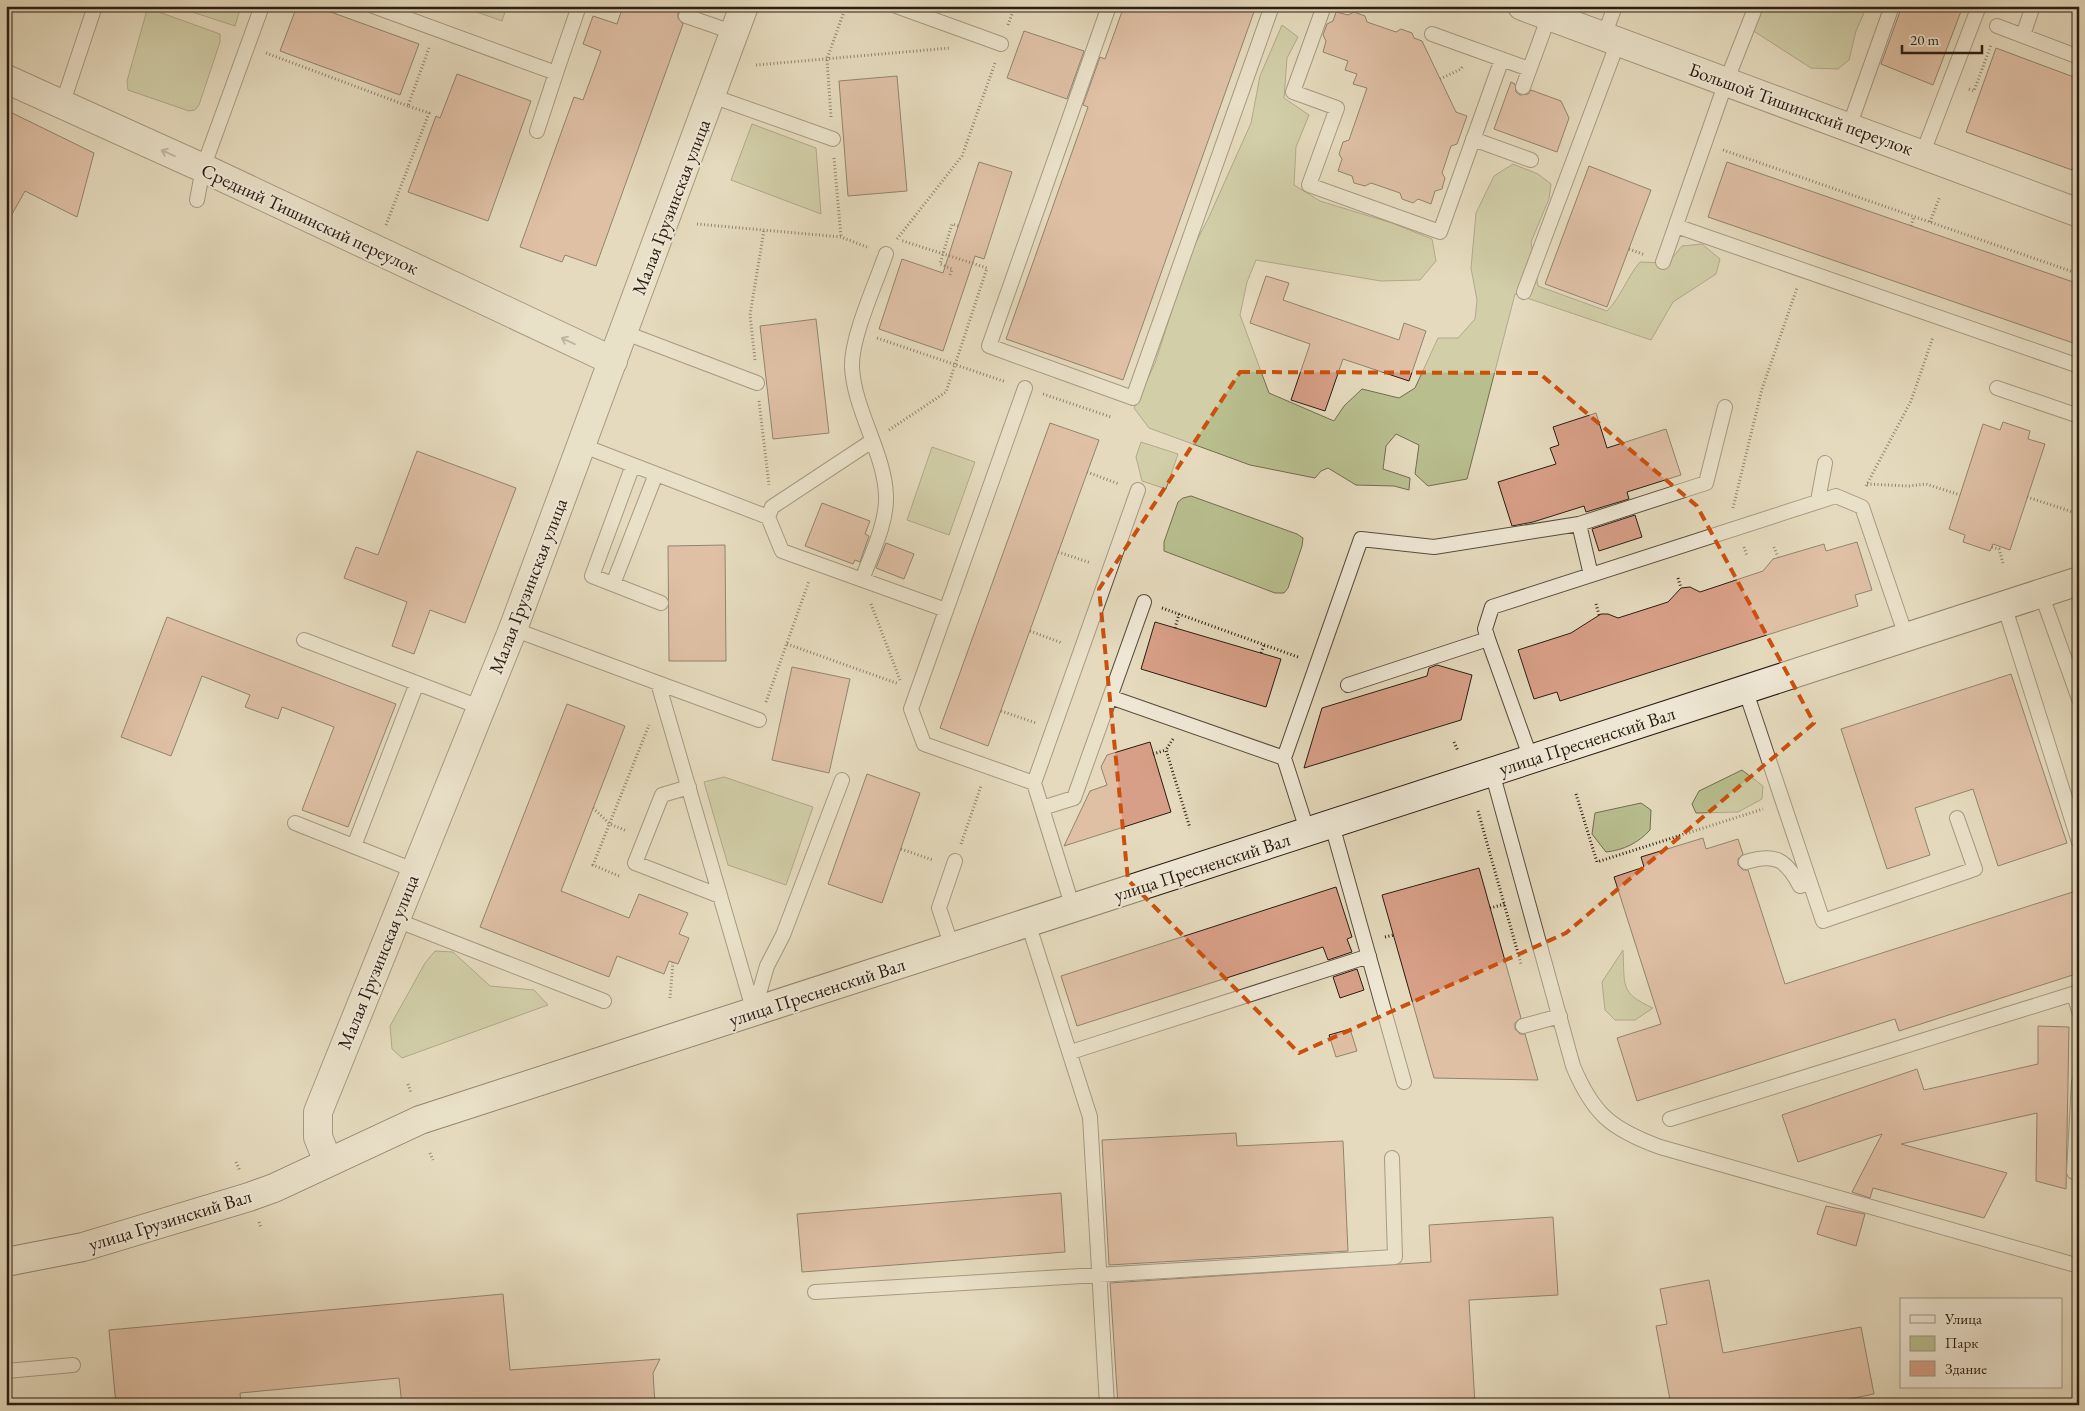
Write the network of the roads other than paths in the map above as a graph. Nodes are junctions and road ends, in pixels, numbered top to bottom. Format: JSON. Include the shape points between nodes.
{"nodes":[{"id":1,"x":95,"y":6,"type":"edge"},
{"id":2,"x":262,"y":6,"type":"edge"},
{"id":3,"x":373,"y":6,"type":"edge"},
{"id":4,"x":579,"y":6,"type":"edge"},
{"id":5,"x":744,"y":6,"type":"edge"},
{"id":6,"x":896,"y":6,"type":"edge"},
{"id":7,"x":1109,"y":6,"type":"edge"},
{"id":8,"x":1272,"y":6,"type":"edge"},
{"id":9,"x":1324,"y":6,"type":"edge"},
{"id":10,"x":1522,"y":6,"type":"edge"},
{"id":11,"x":1615,"y":6,"type":"edge"},
{"id":12,"x":1756,"y":6,"type":"edge"},
{"id":13,"x":1892,"y":6,"type":"edge"},
{"id":14,"x":1979,"y":6,"type":"edge"},
{"id":15,"x":2033,"y":6,"type":"edge"},
{"id":16,"x":686,"y":16,"type":"dead end"},
{"id":17,"x":1549,"y":16,"type":"junction"},
{"id":18,"x":1997,"y":26,"type":"dead end"},
{"id":19,"x":735,"y":33,"type":"junction"},
{"id":20,"x":1432,"y":34,"type":"dead end"},
{"id":21,"x":2023,"y":36,"type":"junction"},
{"id":22,"x":1611,"y":39,"type":"junction"},
{"id":23,"x":1002,"y":44,"type":"road end"},
{"id":24,"x":2079,"y":56,"type":"edge"},
{"id":25,"x":1502,"y":59,"type":"junction"},
{"id":26,"x":1529,"y":69,"type":"junction"},
{"id":27,"x":556,"y":72,"type":"junction"},
{"id":28,"x":6,"y":79,"type":"edge"},
{"id":29,"x":1726,"y":82,"type":"junction"},
{"id":30,"x":1523,"y":87,"type":"dead end"},
{"id":31,"x":712,"y":96,"type":"junction"},
{"id":32,"x":62,"y":105,"type":"junction"},
{"id":33,"x":1849,"y":127,"type":"junction"},
{"id":34,"x":537,"y":131,"type":"dead end"},
{"id":35,"x":833,"y":139,"type":"dead end"},
{"id":36,"x":1473,"y":139,"type":"junction"},
{"id":37,"x":1922,"y":155,"type":"junction"},
{"id":38,"x":1531,"y":160,"type":"dead end"},
{"id":39,"x":203,"y":168,"type":"junction"},
{"id":40,"x":197,"y":200,"type":"dead end"},
{"id":41,"x":2079,"y":213,"type":"edge"},
{"id":42,"x":1676,"y":226,"type":"junction"},
{"id":43,"x":886,"y":254,"type":"road end"},
{"id":44,"x":1663,"y":262,"type":"dead end"},
{"id":45,"x":1524,"y":292,"type":"dead end"},
{"id":46,"x":624,"y":332,"type":"junction"},
{"id":47,"x":613,"y":361,"type":"junction"},
{"id":48,"x":2079,"y":366,"type":"edge"},
{"id":49,"x":757,"y":383,"type":"dead end"},
{"id":50,"x":1024,"y":388,"type":"road end"},
{"id":51,"x":1997,"y":388,"type":"dead end"},
{"id":52,"x":1725,"y":406,"type":"dead end"},
{"id":53,"x":2079,"y":416,"type":"edge"},
{"id":54,"x":872,"y":441,"type":"junction"},
{"id":55,"x":581,"y":445,"type":"junction"},
{"id":56,"x":1825,"y":463,"type":"dead end"},
{"id":57,"x":633,"y":465,"type":"junction"},
{"id":58,"x":656,"y":474,"type":"junction"},
{"id":59,"x":1138,"y":490,"type":"road end"},
{"id":60,"x":1821,"y":500,"type":"junction"},
{"id":61,"x":768,"y":517,"type":"junction"},
{"id":62,"x":1579,"y":524,"type":"junction"},
{"id":63,"x":1591,"y":575,"type":"junction"},
{"id":64,"x":862,"y":580,"type":"junction"},
{"id":65,"x":2079,"y":581,"type":"edge"},
{"id":66,"x":614,"y":584,"type":"junction"},
{"id":67,"x":2040,"y":593,"type":"junction"},
{"id":68,"x":661,"y":602,"type":"dead end"},
{"id":69,"x":1144,"y":602,"type":"road end"},
{"id":70,"x":2004,"y":605,"type":"junction"},
{"id":71,"x":946,"y":610,"type":"junction"},
{"id":72,"x":513,"y":629,"type":"junction"},
{"id":73,"x":1906,"y":636,"type":"junction"},
{"id":74,"x":1488,"y":639,"type":"junction"},
{"id":75,"x":304,"y":640,"type":"dead end"},
{"id":76,"x":417,"y":683,"type":"junction"},
{"id":77,"x":658,"y":683,"type":"junction"},
{"id":78,"x":1348,"y":685,"type":"dead end"},
{"id":79,"x":1744,"y":689,"type":"junction"},
{"id":80,"x":1110,"y":697,"type":"junction"},
{"id":81,"x":2079,"y":699,"type":"edge"},
{"id":82,"x":482,"y":708,"type":"junction"},
{"id":83,"x":759,"y":720,"type":"road end"},
{"id":84,"x":1284,"y":758,"type":"junction"},
{"id":85,"x":1531,"y":759,"type":"junction"},
{"id":86,"x":1492,"y":772,"type":"junction"},
{"id":87,"x":842,"y":780,"type":"dead end"},
{"id":88,"x":1034,"y":783,"type":"junction"},
{"id":89,"x":689,"y":787,"type":"junction"},
{"id":90,"x":1042,"y":808,"type":"junction"},
{"id":91,"x":1957,"y":818,"type":"dead end"},
{"id":92,"x":295,"y":823,"type":"dead end"},
{"id":93,"x":1320,"y":828,"type":"junction"},
{"id":94,"x":2079,"y":842,"type":"edge"},
{"id":95,"x":354,"y":846,"type":"junction"},
{"id":96,"x":1746,"y":862,"type":"dead end"},
{"id":97,"x":954,"y":863,"type":"road end"},
{"id":98,"x":416,"y":871,"type":"junction"},
{"id":99,"x":1810,"y":882,"type":"junction"},
{"id":100,"x":720,"y":896,"type":"junction"},
{"id":101,"x":1073,"y":908,"type":"junction"},
{"id":102,"x":396,"y":920,"type":"junction"},
{"id":103,"x":1028,"y":923,"type":"junction"},
{"id":104,"x":952,"y":947,"type":"junction"},
{"id":105,"x":1369,"y":956,"type":"junction"},
{"id":106,"x":2076,"y":993,"type":"edge"},
{"id":107,"x":604,"y":1001,"type":"dead end"},
{"id":108,"x":2079,"y":1011,"type":"edge"},
{"id":109,"x":754,"y":1012,"type":"junction"},
{"id":110,"x":1560,"y":1016,"type":"junction"},
{"id":111,"x":1523,"y":1026,"type":"dead end"},
{"id":112,"x":1071,"y":1052,"type":"junction"},
{"id":113,"x":1404,"y":1082,"type":"dead end"},
{"id":114,"x":2079,"y":1082,"type":"edge"},
{"id":115,"x":1670,"y":1119,"type":"dead end"},
{"id":116,"x":1392,"y":1158,"type":"dead end"},
{"id":117,"x":328,"y":1162,"type":"junction"},
{"id":118,"x":2079,"y":1173,"type":"edge"},
{"id":119,"x":6,"y":1262,"type":"edge"},
{"id":120,"x":2079,"y":1266,"type":"edge"},
{"id":121,"x":1099,"y":1274,"type":"junction"},
{"id":122,"x":815,"y":1292,"type":"dead end"},
{"id":123,"x":73,"y":1365,"type":"dead end"},
{"id":124,"x":6,"y":1371,"type":"edge"},
{"id":125,"x":1107,"y":1405,"type":"edge"}],
"edges":[{"from":1,"to":32,"type":"lane"},
{"from":2,"to":39,"type":"lane"},
{"from":3,"to":27,"type":"lane"},
{"from":4,"to":27,"type":"lane"},
{"from":5,"to":19,"type":"street","name":"Малая Грузинская улица"},
{"from":6,"to":23,"type":"lane"},
{"from":7,"to":8,"type":"lane","via":[[989,346],[1133,398]]},
{"from":9,"to":36,"type":"lane","via":[[1293,92],[1337,108],[1309,185],[1440,232]]},
{"from":10,"to":17,"type":"street","name":"Большой Тишинский переулок"},
{"from":11,"to":22,"type":"lane"},
{"from":12,"to":29,"type":"lane"},
{"from":13,"to":33,"type":"lane"},
{"from":14,"to":37,"type":"lane"},
{"from":15,"to":21,"type":"lane"},
{"from":16,"to":19,"type":"lane"},
{"from":17,"to":22,"type":"street","name":"Большой Тишинский переулок"},
{"from":17,"to":26,"type":"lane"},
{"from":18,"to":21,"type":"lane"},
{"from":19,"to":31,"type":"street","name":"Малая Грузинская улица"},
{"from":20,"to":25,"type":"lane"},
{"from":21,"to":24,"type":"lane"},
{"from":22,"to":29,"type":"street","name":"Большой Тишинский переулок"},
{"from":22,"to":45,"type":"lane"},
{"from":25,"to":26,"type":"lane"},
{"from":25,"to":36,"type":"lane"},
{"from":26,"to":30,"type":"lane"},
{"from":27,"to":34,"type":"lane"},
{"from":28,"to":32,"type":"street","name":"Средний Тишинский переулок"},
{"from":29,"to":33,"type":"street","name":"Большой Тишинский переулок"},
{"from":29,"to":42,"type":"lane"},
{"from":31,"to":35,"type":"lane"},
{"from":31,"to":46,"type":"street","name":"Малая Грузинская улица"},
{"from":39,"to":32,"type":"street","name":"Средний Тишинский переулок","one_way":true},
{"from":33,"to":37,"type":"street","name":"Большой Тишинский переулок"},
{"from":36,"to":38,"type":"lane"},
{"from":37,"to":41,"type":"street","name":"Большой Тишинский переулок"},
{"from":39,"to":40,"type":"lane"},
{"from":47,"to":39,"type":"street","name":"Средний Тишинский переулок","one_way":true},
{"from":42,"to":44,"type":"lane"},
{"from":42,"to":48,"type":"lane"},
{"from":43,"to":54,"type":"lane","via":[[859,332],[852,365],[854,384]]},
{"from":46,"to":47,"type":"street","name":"Малая Грузинская улица"},
{"from":46,"to":49,"type":"lane"},
{"from":47,"to":55,"type":"street","name":"Малая Грузинская улица"},
{"from":50,"to":71,"type":"lane"},
{"from":51,"to":53,"type":"lane"},
{"from":52,"to":62,"type":"lane","via":[[1706,483]]},
{"from":54,"to":61,"type":"lane","via":[[772,507]]},
{"from":54,"to":64,"type":"lane","via":[[884,478],[886,497],[884,517]]},
{"from":55,"to":57,"type":"lane"},
{"from":55,"to":72,"type":"street","name":"Малая Грузинская улица"},
{"from":56,"to":60,"type":"lane","via":[[1819,495]]},
{"from":57,"to":58,"type":"lane"},
{"from":57,"to":66,"type":"lane","via":[[592,576]]},
{"from":58,"to":61,"type":"lane"},
{"from":58,"to":66,"type":"lane"},
{"from":59,"to":88,"type":"lane"},
{"from":60,"to":63,"type":"lane"},
{"from":60,"to":73,"type":"lane","via":[[1836,496],[1862,507]]},
{"from":61,"to":64,"type":"lane","via":[[782,551]]},
{"from":62,"to":63,"type":"lane"},
{"from":62,"to":84,"type":"lane","via":[[1434,547],[1361,539]]},
{"from":63,"to":74,"type":"lane","via":[[1492,607],[1485,629]]},
{"from":64,"to":71,"type":"lane"},
{"from":65,"to":67,"type":"street","name":"улица Пресненский Вал"},
{"from":66,"to":68,"type":"lane"},
{"from":67,"to":70,"type":"street","name":"улица Пресненский Вал"},
{"from":67,"to":81,"type":"lane"},
{"from":69,"to":80,"type":"lane"},
{"from":70,"to":73,"type":"street","name":"улица Пресненский Вал"},
{"from":70,"to":94,"type":"lane"},
{"from":71,"to":88,"type":"lane","via":[[911,709],[924,744]]},
{"from":72,"to":77,"type":"lane"},
{"from":72,"to":82,"type":"street","name":"Малая Грузинская улица"},
{"from":73,"to":79,"type":"street","name":"улица Пресненский Вал"},
{"from":74,"to":78,"type":"lane"},
{"from":74,"to":85,"type":"lane"},
{"from":75,"to":76,"type":"lane"},
{"from":76,"to":82,"type":"lane"},
{"from":76,"to":95,"type":"lane"},
{"from":77,"to":83,"type":"lane"},
{"from":77,"to":89,"type":"lane"},
{"from":79,"to":85,"type":"street","name":"улица Пресненский Вал"},
{"from":79,"to":99,"type":"lane"},
{"from":80,"to":84,"type":"lane"},
{"from":80,"to":90,"type":"lane","via":[[1074,798]]},
{"from":82,"to":98,"type":"street","name":"Малая Грузинская улица"},
{"from":84,"to":93,"type":"lane"},
{"from":85,"to":86,"type":"street","name":"улица Пресненский Вал"},
{"from":86,"to":93,"type":"street","name":"улица Пресненский Вал"},
{"from":86,"to":110,"type":"lane"},
{"from":87,"to":109,"type":"lane","via":[[783,935],[767,966]]},
{"from":88,"to":90,"type":"lane"},
{"from":89,"to":100,"type":"lane"},
{"from":89,"to":100,"type":"lane","via":[[662,795],[635,863]]},
{"from":90,"to":101,"type":"lane"},
{"from":91,"to":99,"type":"lane","via":[[1974,869],[1823,920]]},
{"from":92,"to":95,"type":"lane"},
{"from":93,"to":101,"type":"street","name":"улица Пресненский Вал"},
{"from":93,"to":105,"type":"lane"},
{"from":95,"to":98,"type":"lane"},
{"from":96,"to":99,"type":"lane","via":[[1774,858],[1790,867],[1800,886]]},
{"from":97,"to":104,"type":"lane","via":[[939,908]]},
{"from":98,"to":102,"type":"street","name":"Малая Грузинская улица"},
{"from":100,"to":109,"type":"lane"},
{"from":101,"to":103,"type":"street","name":"улица Пресненский Вал"},
{"from":102,"to":107,"type":"lane"},
{"from":102,"to":117,"type":"street","name":"Малая Грузинская улица","via":[[318,1112],[318,1137]]},
{"from":103,"to":104,"type":"street","name":"улица Пресненский Вал"},
{"from":103,"to":112,"type":"lane"},
{"from":104,"to":109,"type":"street","name":"улица Пресненский Вал"},
{"from":105,"to":112,"type":"lane"},
{"from":105,"to":113,"type":"lane"},
{"from":106,"to":108,"type":"lane"},
{"from":106,"to":115,"type":"lane"},
{"from":109,"to":117,"type":"street","name":"улица Пресненский Вал","via":[[420,1120]]},
{"from":110,"to":111,"type":"lane"},
{"from":110,"to":120,"type":"lane","via":[[1583,1090],[1609,1122],[1630,1136],[1716,1164]]},
{"from":112,"to":121,"type":"lane","via":[[1090,1117]]},
{"from":114,"to":118,"type":"lane","via":[[2074,1172]]},
{"from":116,"to":121,"type":"lane","via":[[1395,1257]]},
{"from":117,"to":119,"type":"street","name":"улица Грузинский Вал","via":[[249,1197],[83,1247]]},
{"from":121,"to":122,"type":"lane"},
{"from":121,"to":125,"type":"lane"},
{"from":123,"to":124,"type":"lane"}]}
